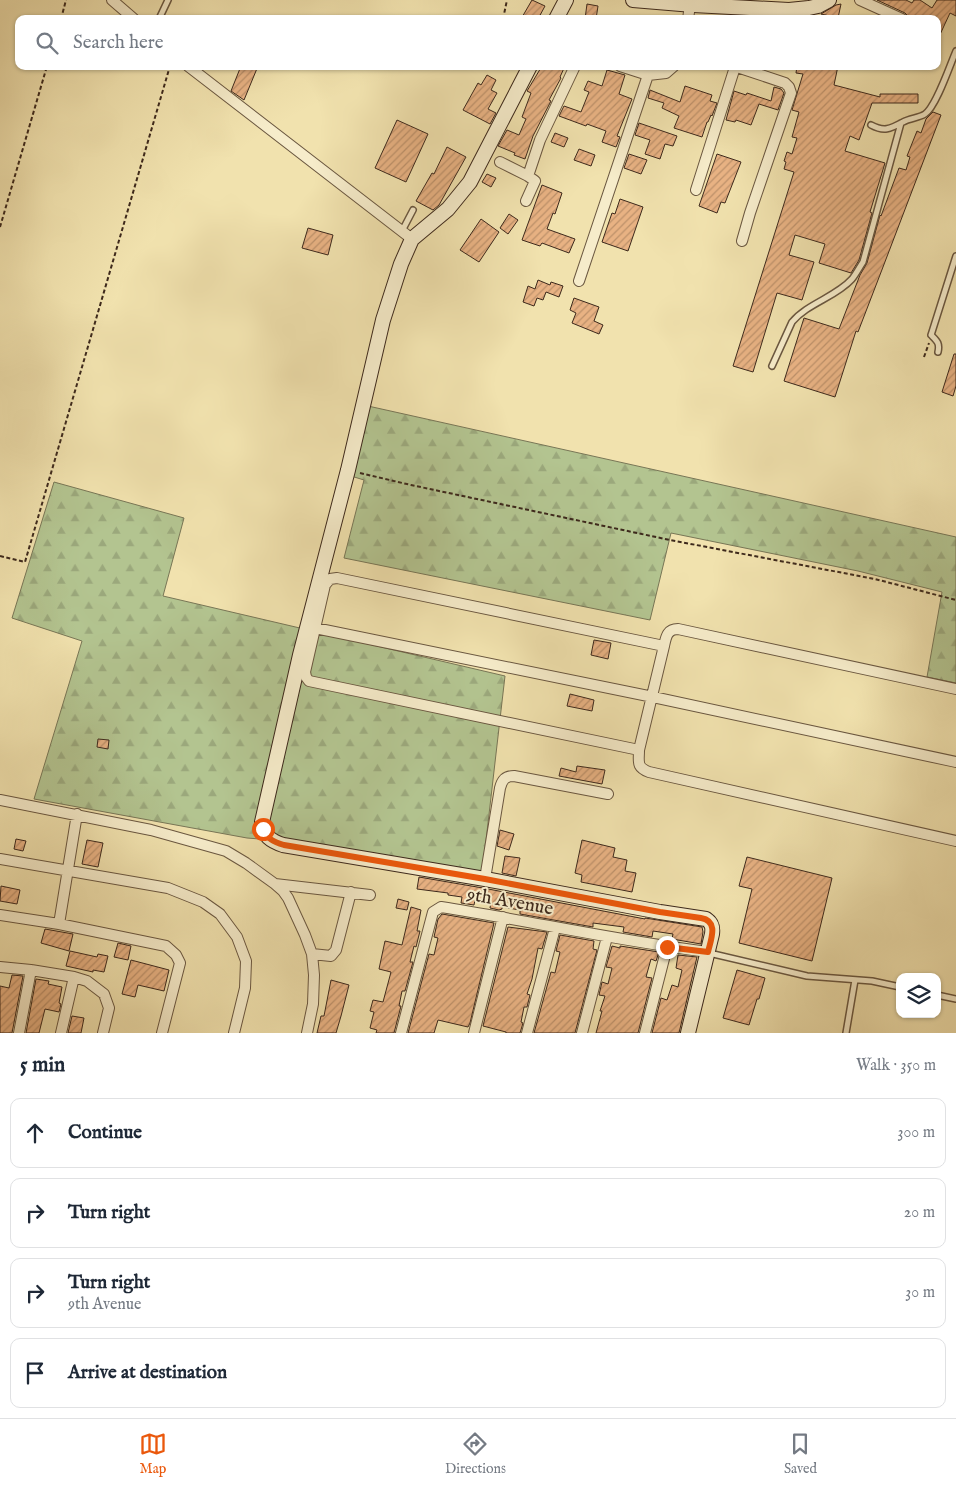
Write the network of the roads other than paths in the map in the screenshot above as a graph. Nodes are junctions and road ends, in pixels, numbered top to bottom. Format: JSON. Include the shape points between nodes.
{"nodes":[{"id":1,"x":112,"y":0,"type":"edge"},
{"id":2,"x":168,"y":0,"type":"edge"},
{"id":3,"x":566,"y":0,"type":"edge"},
{"id":4,"x":635,"y":0,"type":"edge"},
{"id":5,"x":829,"y":0,"type":"edge"},
{"id":6,"x":860,"y":0,"type":"edge"},
{"id":7,"x":689,"y":12,"type":"edge"},
{"id":8,"x":129,"y":15,"type":"edge"},
{"id":9,"x":161,"y":15,"type":"edge"},
{"id":10,"x":558,"y":15,"type":"edge"},
{"id":11,"x":884,"y":15,"type":"edge"},
{"id":12,"x":956,"y":51,"type":"edge"},
{"id":13,"x":193,"y":70,"type":"edge"},
{"id":14,"x":528,"y":70,"type":"edge"},
{"id":15,"x":573,"y":70,"type":"edge"},
{"id":16,"x":634,"y":70,"type":"edge"},
{"id":17,"x":669,"y":70,"type":"edge"},
{"id":18,"x":734,"y":70,"type":"edge"},
{"id":19,"x":747,"y":70,"type":"edge"},
{"id":20,"x":648,"y":74,"type":"junction"},
{"id":21,"x":901,"y":123,"type":"junction"},
{"id":22,"x":871,"y":125,"type":"dead end"},
{"id":23,"x":500,"y":162,"type":"dead end"},
{"id":24,"x":528,"y":176,"type":"junction"},
{"id":25,"x":696,"y":190,"type":"dead end"},
{"id":26,"x":526,"y":201,"type":"dead end"},
{"id":27,"x":413,"y":210,"type":"dead end"},
{"id":28,"x":407,"y":235,"type":"junction"},
{"id":29,"x":742,"y":241,"type":"dead end"},
{"id":30,"x":956,"y":256,"type":"edge"},
{"id":31,"x":579,"y":280,"type":"dead end"},
{"id":32,"x":938,"y":352,"type":"dead end"},
{"id":33,"x":772,"y":366,"type":"dead end"},
{"id":34,"x":315,"y":628,"type":"junction"},
{"id":35,"x":664,"y":646,"type":"junction"},
{"id":36,"x":956,"y":689,"type":"edge"},
{"id":37,"x":653,"y":697,"type":"junction"},
{"id":38,"x":639,"y":750,"type":"junction"},
{"id":39,"x":956,"y":762,"type":"edge"},
{"id":40,"x":608,"y":794,"type":"dead end"},
{"id":41,"x":0,"y":800,"type":"edge"},
{"id":42,"x":77,"y":814,"type":"junction"},
{"id":43,"x":956,"y":840,"type":"edge"},
{"id":44,"x":0,"y":859,"type":"edge"},
{"id":45,"x":67,"y":871,"type":"junction"},
{"id":46,"x":485,"y":879,"type":"junction"},
{"id":47,"x":275,"y":884,"type":"junction"},
{"id":48,"x":351,"y":892,"type":"junction"},
{"id":49,"x":370,"y":895,"type":"dead end"},
{"id":50,"x":0,"y":915,"type":"edge"},
{"id":51,"x":503,"y":917,"type":"junction"},
{"id":52,"x":59,"y":924,"type":"junction"},
{"id":53,"x":555,"y":928,"type":"junction"},
{"id":54,"x":607,"y":937,"type":"junction"},
{"id":55,"x":667,"y":947,"type":"junction"},
{"id":56,"x":708,"y":952,"type":"junction"},
{"id":57,"x":312,"y":954,"type":"junction"},
{"id":58,"x":0,"y":967,"type":"edge"},
{"id":59,"x":31,"y":970,"type":"junction"},
{"id":60,"x":74,"y":977,"type":"junction"},
{"id":61,"x":855,"y":980,"type":"junction"},
{"id":62,"x":896,"y":986,"type":"edge"},
{"id":63,"x":941,"y":996,"type":"edge"},
{"id":64,"x":956,"y":999,"type":"edge"},
{"id":65,"x":19,"y":1033,"type":"edge"},
{"id":66,"x":61,"y":1033,"type":"edge"},
{"id":67,"x":104,"y":1033,"type":"edge"},
{"id":68,"x":162,"y":1033,"type":"edge"},
{"id":69,"x":234,"y":1033,"type":"edge"},
{"id":70,"x":307,"y":1033,"type":"edge"},
{"id":71,"x":401,"y":1033,"type":"edge"},
{"id":72,"x":474,"y":1033,"type":"edge"},
{"id":73,"x":527,"y":1033,"type":"edge"},
{"id":74,"x":582,"y":1033,"type":"edge"},
{"id":75,"x":644,"y":1033,"type":"edge"},
{"id":76,"x":688,"y":1033,"type":"edge"},
{"id":77,"x":846,"y":1033,"type":"edge"}],
"edges":[{"from":1,"to":8,"type":"street"},
{"from":2,"to":9,"type":"lane"},
{"from":3,"to":10,"type":"street"},
{"from":4,"to":7,"type":"street"},
{"from":5,"to":7,"type":"street","via":[[818,6],[789,10]]},
{"from":6,"to":11,"type":"street"},
{"from":12,"to":21,"type":"lane","via":[[932,106],[925,114]]},
{"from":13,"to":28,"type":"street"},
{"from":14,"to":28,"type":"street","via":[[465,190],[448,210]]},
{"from":15,"to":24,"type":"street","via":[[540,140]]},
{"from":16,"to":20,"type":"street"},
{"from":17,"to":20,"type":"street"},
{"from":18,"to":25,"type":"street"},
{"from":19,"to":29,"type":"street","via":[[784,83],[791,93]]},
{"from":20,"to":31,"type":"street"},
{"from":21,"to":22,"type":"lane","via":[[880,130]]},
{"from":21,"to":33,"type":"lane","via":[[863,262],[852,279],[792,322]]},
{"from":23,"to":24,"type":"street"},
{"from":24,"to":26,"type":"street","via":[[535,181]]},
{"from":27,"to":28,"type":"lane"},
{"from":28,"to":46,"type":"street","via":[[382,320],[262,822],[270,840],[284,845]]},
{"from":30,"to":32,"type":"lane","via":[[931,335],[939,342]]},
{"from":34,"to":35,"type":"street","via":[[326,585],[330,579],[337,578]]},
{"from":34,"to":37,"type":"street"},
{"from":34,"to":38,"type":"street","via":[[305,672],[309,680]]},
{"from":35,"to":36,"type":"street","via":[[668,632],[678,629]]},
{"from":35,"to":37,"type":"street"},
{"from":37,"to":38,"type":"street"},
{"from":37,"to":39,"type":"street"},
{"from":38,"to":43,"type":"street","via":[[638,764],[649,772]]},
{"from":40,"to":46,"type":"street","via":[[508,776],[500,788]]},
{"from":41,"to":42,"type":"street"},
{"from":42,"to":45,"type":"street"},
{"from":42,"to":47,"type":"street","via":[[226,851]]},
{"from":44,"to":45,"type":"street"},
{"from":45,"to":52,"type":"street"},
{"from":45,"to":69,"type":"street","via":[[168,888],[203,902],[220,914],[236,937],[246,962],[245,988]]},
{"from":46,"to":56,"type":"street","via":[[706,919],[712,927]]},
{"from":47,"to":48,"type":"street"},
{"from":47,"to":57,"type":"street","via":[[288,898]]},
{"from":48,"to":49,"type":"street"},
{"from":48,"to":57,"type":"street","via":[[336,950],[331,956]]},
{"from":50,"to":52,"type":"street"},
{"from":51,"to":53,"type":"street","name":"9th Avenue"},
{"from":51,"to":71,"type":"street","name":"9th Avenue","via":[[441,907],[433,912]]},
{"from":51,"to":72,"type":"street"},
{"from":52,"to":68,"type":"street","via":[[158,943],[176,955],[180,963]]},
{"from":53,"to":54,"type":"street","name":"9th Avenue"},
{"from":53,"to":73,"type":"street"},
{"from":54,"to":55,"type":"street","name":"9th Avenue"},
{"from":54,"to":74,"type":"street"},
{"from":55,"to":56,"type":"street","name":"9th Avenue"},
{"from":55,"to":75,"type":"street"},
{"from":56,"to":61,"type":"lane","via":[[800,975]]},
{"from":56,"to":76,"type":"street"},
{"from":57,"to":70,"type":"street","via":[[313,1004]]},
{"from":58,"to":59,"type":"street"},
{"from":59,"to":60,"type":"street"},
{"from":59,"to":65,"type":"street"},
{"from":60,"to":66,"type":"street"},
{"from":60,"to":67,"type":"street","via":[[87,980],[104,994],[109,1008]]},
{"from":61,"to":62,"type":"lane"},
{"from":61,"to":77,"type":"lane"},
{"from":63,"to":64,"type":"lane"}]}
